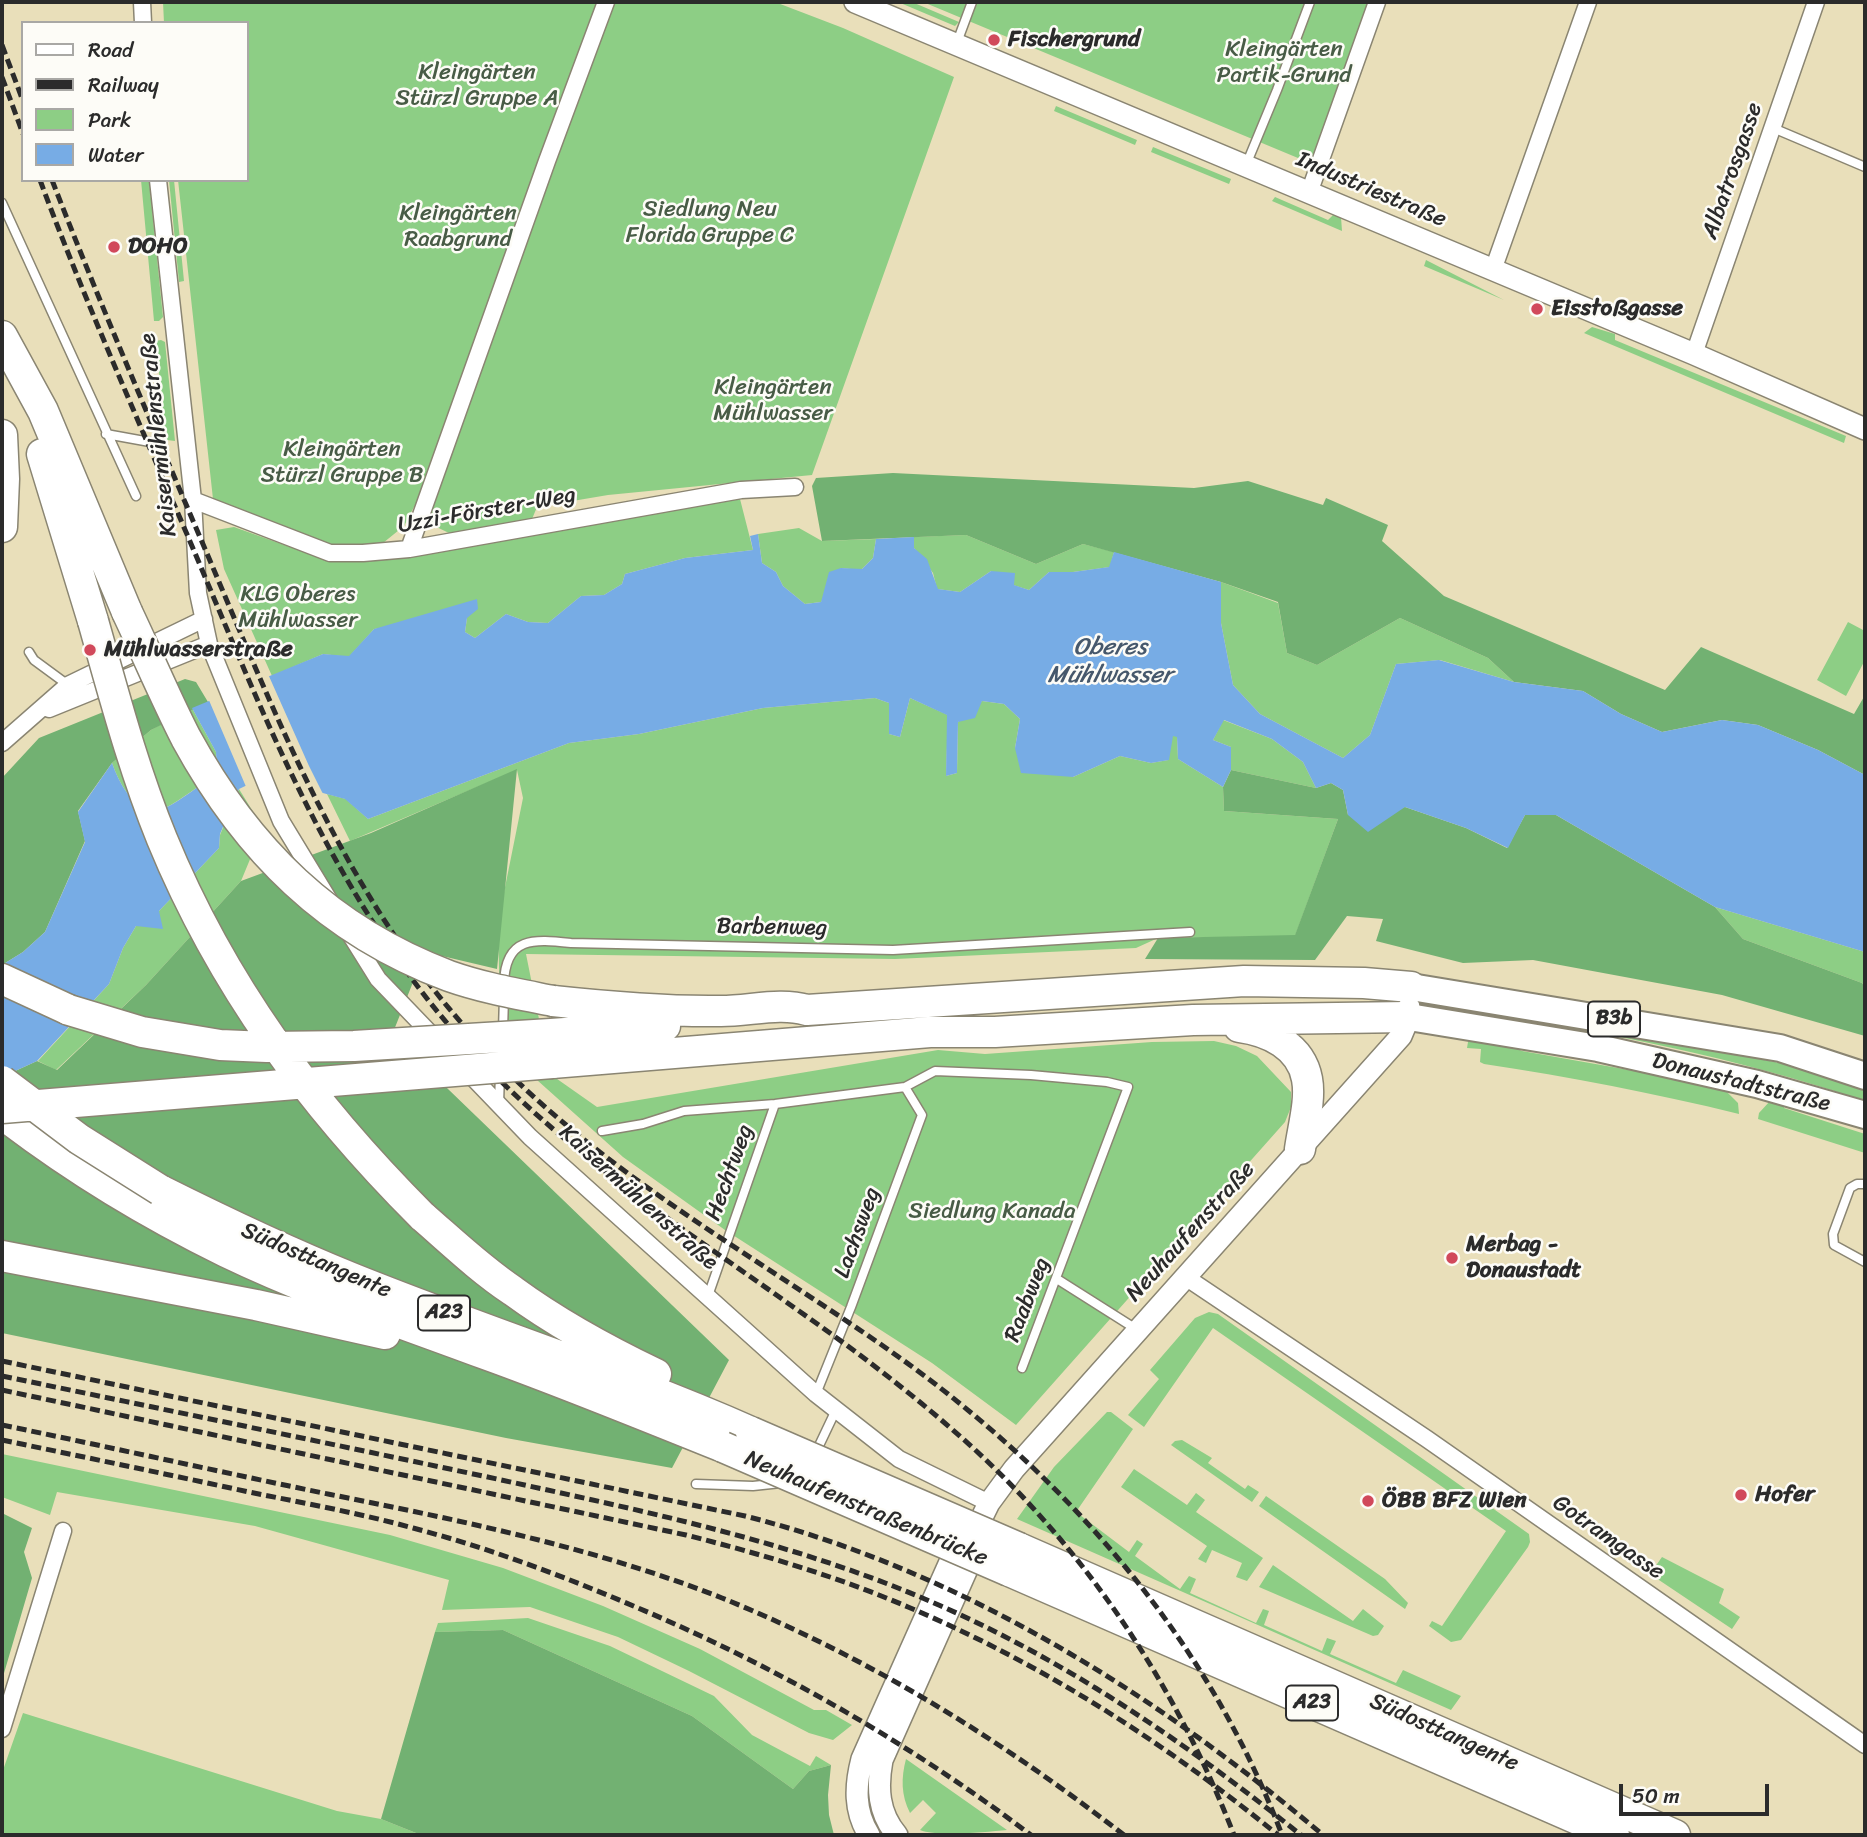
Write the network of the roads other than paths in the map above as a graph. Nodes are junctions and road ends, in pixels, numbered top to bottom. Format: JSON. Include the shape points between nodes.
{"nodes":[{"id":1,"x":142,"y":2,"type":"edge"},
{"id":2,"x":606,"y":2,"type":"edge"},
{"id":3,"x":855,"y":2,"type":"edge"},
{"id":4,"x":972,"y":2,"type":"edge"},
{"id":5,"x":1310,"y":2,"type":"edge"},
{"id":6,"x":1377,"y":2,"type":"edge"},
{"id":7,"x":1588,"y":2,"type":"edge"},
{"id":8,"x":1816,"y":2,"type":"edge"},
{"id":9,"x":144,"y":21,"type":"edge"},
{"id":10,"x":956,"y":45,"type":"junction"},
{"id":11,"x":1773,"y":128,"type":"junction"},
{"id":12,"x":1245,"y":167,"type":"junction"},
{"id":13,"x":1865,"y":167,"type":"edge"},
{"id":14,"x":158,"y":182,"type":"edge"},
{"id":15,"x":1308,"y":193,"type":"junction"},
{"id":16,"x":2,"y":204,"type":"edge"},
{"id":17,"x":1493,"y":270,"type":"junction"},
{"id":18,"x":2,"y":336,"type":"edge"},
{"id":19,"x":2,"y":347,"type":"edge"},
{"id":20,"x":1693,"y":354,"type":"junction"},
{"id":21,"x":1865,"y":429,"type":"edge"},
{"id":22,"x":106,"y":434,"type":"junction"},
{"id":23,"x":2,"y":435,"type":"edge"},
{"id":24,"x":150,"y":442,"type":"dead end"},
{"id":25,"x":795,"y":487,"type":"dead end"},
{"id":26,"x":136,"y":496,"type":"dead end"},
{"id":27,"x":193,"y":500,"type":"junction"},
{"id":28,"x":2,"y":527,"type":"edge"},
{"id":29,"x":409,"y":549,"type":"junction"},
{"id":30,"x":204,"y":619,"type":"junction"},
{"id":31,"x":209,"y":644,"type":"junction"},
{"id":32,"x":29,"y":652,"type":"dead end"},
{"id":33,"x":68,"y":685,"type":"junction"},
{"id":34,"x":34,"y":716,"type":"junction"},
{"id":35,"x":2,"y":743,"type":"edge"},
{"id":36,"x":1190,"y":932,"type":"dead end"},
{"id":37,"x":2,"y":979,"type":"edge"},
{"id":38,"x":1411,"y":987,"type":"junction"},
{"id":39,"x":807,"y":1010,"type":"junction"},
{"id":40,"x":1409,"y":1017,"type":"junction"},
{"id":41,"x":1194,"y":1020,"type":"junction"},
{"id":42,"x":502,"y":1042,"type":"dead end"},
{"id":43,"x":552,"y":1048,"type":"junction"},
{"id":44,"x":501,"y":1056,"type":"dead end"},
{"id":45,"x":1865,"y":1076,"type":"edge"},
{"id":46,"x":2,"y":1081,"type":"edge"},
{"id":47,"x":905,"y":1087,"type":"junction"},
{"id":48,"x":775,"y":1104,"type":"junction"},
{"id":49,"x":499,"y":1106,"type":"junction"},
{"id":50,"x":2,"y":1108,"type":"edge"},
{"id":51,"x":2,"y":1114,"type":"edge"},
{"id":52,"x":1865,"y":1115,"type":"edge"},
{"id":53,"x":602,"y":1131,"type":"dead end"},
{"id":54,"x":1300,"y":1149,"type":"junction"},
{"id":55,"x":1865,"y":1184,"type":"edge"},
{"id":56,"x":154,"y":1200,"type":"junction"},
{"id":57,"x":2,"y":1255,"type":"edge"},
{"id":58,"x":1865,"y":1262,"type":"edge"},
{"id":59,"x":1184,"y":1276,"type":"junction"},
{"id":60,"x":1057,"y":1279,"type":"junction"},
{"id":61,"x":708,"y":1296,"type":"junction"},
{"id":62,"x":1138,"y":1331,"type":"junction"},
{"id":63,"x":483,"y":1353,"type":"junction"},
{"id":64,"x":1022,"y":1368,"type":"dead end"},
{"id":65,"x":816,"y":1394,"type":"junction"},
{"id":66,"x":835,"y":1412,"type":"junction"},
{"id":67,"x":736,"y":1430,"type":"junction"},
{"id":68,"x":696,"y":1484,"type":"dead end"},
{"id":69,"x":989,"y":1503,"type":"junction"},
{"id":70,"x":63,"y":1531,"type":"dead end"},
{"id":71,"x":964,"y":1554,"type":"junction"},
{"id":72,"x":1014,"y":1560,"type":"junction"},
{"id":73,"x":2,"y":1729,"type":"edge"},
{"id":74,"x":1865,"y":1745,"type":"edge"},
{"id":75,"x":869,"y":1835,"type":"edge"},
{"id":76,"x":897,"y":1835,"type":"edge"},
{"id":77,"x":1614,"y":1835,"type":"edge"},
{"id":78,"x":1675,"y":1835,"type":"edge"}],
"edges":[{"from":1,"to":9,"type":"street"},
{"from":2,"to":29,"type":"street"},
{"from":3,"to":10,"type":"street","name":"Industriestraße"},
{"from":4,"to":10,"type":"lane"},
{"from":5,"to":12,"type":"lane"},
{"from":6,"to":15,"type":"street"},
{"from":7,"to":17,"type":"street"},
{"from":8,"to":11,"type":"street","name":"Albatrosgasse"},
{"from":10,"to":12,"type":"street","name":"Industriestraße"},
{"from":11,"to":13,"type":"lane"},
{"from":11,"to":20,"type":"street","name":"Albatrosgasse"},
{"from":12,"to":15,"type":"street","name":"Industriestraße"},
{"from":14,"to":27,"type":"street","name":"Kaisermühlenstraße"},
{"from":15,"to":17,"type":"street","name":"Industriestraße"},
{"from":16,"to":22,"type":"lane"},
{"from":17,"to":20,"type":"street","name":"Industriestraße"},
{"from":18,"to":39,"type":"highway","bridge":true,"via":[[43,411],[127,612],[186,737],[246,830],[316,901],[358,933],[400,956],[497,990],[553,1001],[675,1011],[793,1005]]},
{"from":19,"to":67,"type":"highway","bridge":true,"via":[[36,434],[132,757],[163,840],[201,922],[286,1062],[364,1156],[422,1216],[481,1267],[557,1321]]},
{"from":20,"to":21,"type":"street","name":"Industriestraße"},
{"from":22,"to":24,"type":"lane"},
{"from":22,"to":26,"type":"lane"},
{"from":23,"to":28,"type":"highway"},
{"from":25,"to":29,"type":"street","name":"Uzzi-Förster-Weg","via":[[728,493]]},
{"from":27,"to":29,"type":"street","name":"Uzzi-Förster-Weg","via":[[330,553]]},
{"from":27,"to":30,"type":"street","name":"Kaisermühlenstraße","via":[[198,593]]},
{"from":30,"to":31,"type":"street","name":"Kaisermühlenstraße"},
{"from":30,"to":33,"type":"street"},
{"from":31,"to":34,"type":"street"},
{"from":31,"to":49,"type":"street","name":"Kaisermühlenstraße","via":[[281,821],[378,979]]},
{"from":32,"to":33,"type":"lane"},
{"from":33,"to":34,"type":"street"},
{"from":34,"to":35,"type":"street"},
{"from":36,"to":42,"type":"lane","name":"Barbenweg","via":[[893,950],[533,939],[507,961]]},
{"from":37,"to":43,"type":"highway","bridge":true,"via":[[104,1022],[181,1041],[267,1047]]},
{"from":38,"to":39,"type":"highway","via":[[1244,981]]},
{"from":38,"to":40,"type":"street","name":"Neuhaufenstraße"},
{"from":38,"to":45,"type":"main road","name":"Donaustadtstraße","number":"B3b","via":[[1780,1048]]},
{"from":39,"to":43,"type":"highway","via":[[793,1016]]},
{"from":40,"to":41,"type":"highway"},
{"from":40,"to":52,"type":"main road","name":"Donaustadtstraße","number":"B3b","via":[[1598,1048],[1757,1084]]},
{"from":40,"to":54,"type":"street","name":"Neuhaufenstraße","via":[[1401,1036]]},
{"from":41,"to":43,"type":"highway"},
{"from":41,"to":54,"type":"highway","via":[[1257,1031],[1289,1046],[1307,1079]]},
{"from":43,"to":50,"type":"highway","bridge":true},
{"from":44,"to":49,"type":"lane"},
{"from":46,"to":56,"type":"highway","name":"Südosttangente","number":"A23","bridge":true},
{"from":47,"to":48,"type":"lane"},
{"from":47,"to":60,"type":"lane","name":"Raabweg","via":[[935,1071],[1031,1075],[1128,1087]]},
{"from":47,"to":65,"type":"lane","name":"Lachsweg","via":[[922,1115]]},
{"from":48,"to":53,"type":"lane","via":[[684,1111]]},
{"from":48,"to":61,"type":"lane","name":"Hechtweg"},
{"from":49,"to":61,"type":"street","name":"Kaisermühlenstraße"},
{"from":51,"to":56,"type":"highway","name":"Südosttangente","number":"A23","via":[[66,1160]]},
{"from":54,"to":59,"type":"street","name":"Neuhaufenstraße"},
{"from":55,"to":58,"type":"lane","via":[[1850,1188],[1833,1234],[1834,1245]]},
{"from":56,"to":63,"type":"highway","name":"Südosttangente","number":"A23","via":[[227,1252]]},
{"from":56,"to":67,"type":"highway","name":"Südosttangente","number":"A23","via":[[237,1228]]},
{"from":57,"to":63,"type":"highway"},
{"from":59,"to":62,"type":"street","name":"Neuhaufenstraße"},
{"from":59,"to":74,"type":"street","name":"Gotramgasse"},
{"from":60,"to":62,"type":"lane"},
{"from":60,"to":64,"type":"lane","name":"Raabweg"},
{"from":61,"to":65,"type":"street","name":"Kaisermühlenstraße"},
{"from":62,"to":69,"type":"street","name":"Neuhaufenstraße"},
{"from":63,"to":67,"type":"highway","name":"Südosttangente","number":"A23"},
{"from":65,"to":66,"type":"street","name":"Kaisermühlenstraße"},
{"from":66,"to":68,"type":"lane","via":[[806,1468],[781,1483]]},
{"from":66,"to":69,"type":"street","name":"Kaisermühlenstraße","via":[[899,1459]]},
{"from":67,"to":72,"type":"highway","name":"Neuhaufenstraßenbrücke","number":"A23","bridge":true},
{"from":69,"to":71,"type":"street"},
{"from":70,"to":73,"type":"street"},
{"from":71,"to":75,"type":"street","via":[[950,1562],[862,1759],[856,1792]]},
{"from":71,"to":76,"type":"street","via":[[967,1569],[882,1760],[881,1804]]},
{"from":72,"to":77,"type":"highway","name":"Südosttangente","number":"A23"},
{"from":72,"to":78,"type":"highway","name":"Südosttangente","number":"A23"}]}
